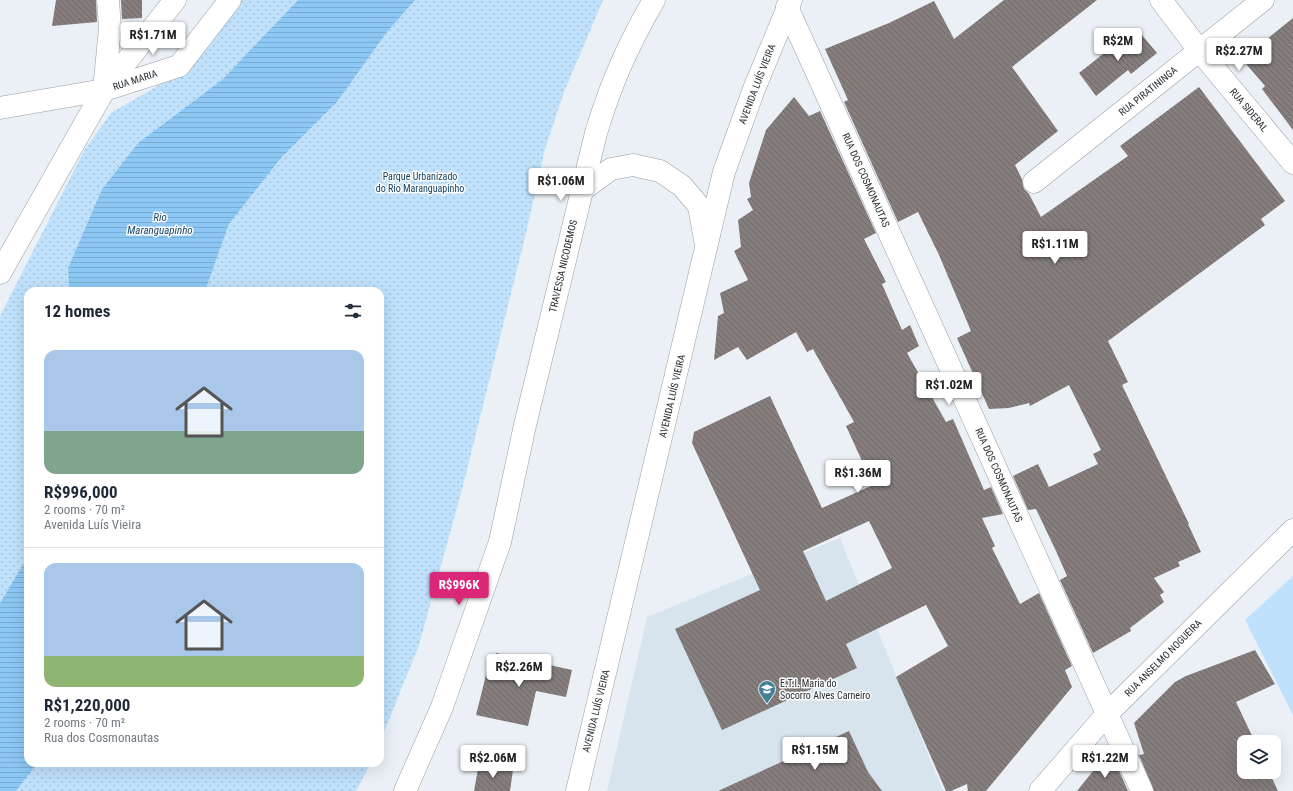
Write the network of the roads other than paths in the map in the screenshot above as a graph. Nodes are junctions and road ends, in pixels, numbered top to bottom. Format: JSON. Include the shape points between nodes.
{"nodes":[{"id":1,"x":108,"y":0,"type":"edge"},
{"id":2,"x":175,"y":0,"type":"edge"},
{"id":3,"x":230,"y":0,"type":"edge"},
{"id":4,"x":654,"y":0,"type":"edge"},
{"id":5,"x":1161,"y":0,"type":"edge"},
{"id":6,"x":1263,"y":0,"type":"edge"},
{"id":7,"x":789,"y":3,"type":"edge"},
{"id":8,"x":1198,"y":50,"type":"junction"},
{"id":9,"x":104,"y":90,"type":"junction"},
{"id":10,"x":0,"y":108,"type":"edge"},
{"id":11,"x":1293,"y":163,"type":"edge"},
{"id":12,"x":1034,"y":182,"type":"dead end"},
{"id":13,"x":581,"y":191,"type":"junction"},
{"id":14,"x":706,"y":248,"type":"junction"},
{"id":15,"x":0,"y":273,"type":"edge"},
{"id":16,"x":1293,"y":530,"type":"edge"},
{"id":17,"x":1107,"y":714,"type":"junction"},
{"id":18,"x":405,"y":791,"type":"edge"},
{"id":19,"x":577,"y":791,"type":"edge"},
{"id":20,"x":1040,"y":791,"type":"edge"},
{"id":21,"x":1142,"y":791,"type":"edge"}],
"edges":[{"from":1,"to":9,"type":"main road","name":"RUA MARIA","via":[[110,28]]},
{"from":2,"to":9,"type":"main road"},
{"from":3,"to":9,"type":"main road","name":"RUA MARIA","via":[[179,66]]},
{"from":4,"to":13,"type":"main road","name":"TRAVESSA NICODEMOS","via":[[631,40],[610,90]]},
{"from":5,"to":8,"type":"main road","name":"RUA SIDERAL"},
{"from":6,"to":8,"type":"main road","name":"RUA PIRATININGA"},
{"from":7,"to":14,"type":"main road","name":"AVENIDA LUÍS VIEIRA","via":[[724,172]]},
{"from":7,"to":17,"type":"main road","name":"RUA DOS COSMONAUTAS"},
{"from":8,"to":11,"type":"main road","name":"RUA SIDERAL"},
{"from":8,"to":12,"type":"main road","name":"RUA PIRATININGA"},
{"from":9,"to":10,"type":"main road","name":"RUA MARIA"},
{"from":9,"to":15,"type":"main road"},
{"from":13,"to":14,"type":"main road","via":[[611,169],[634,165],[660,171],[682,186],[699,206]]},
{"from":13,"to":18,"type":"main road","name":"TRAVESSA NICODEMOS","via":[[500,542],[442,707]]},
{"from":14,"to":19,"type":"main road","name":"AVENIDA LUÍS VIEIRA"},
{"from":16,"to":17,"type":"main road","name":"RUA ANSELMO NOGUEIRA"},
{"from":17,"to":20,"type":"main road","name":"RUA ANSELMO NOGUEIRA"},
{"from":17,"to":21,"type":"main road","name":"RUA DOS COSMONAUTAS"}]}
